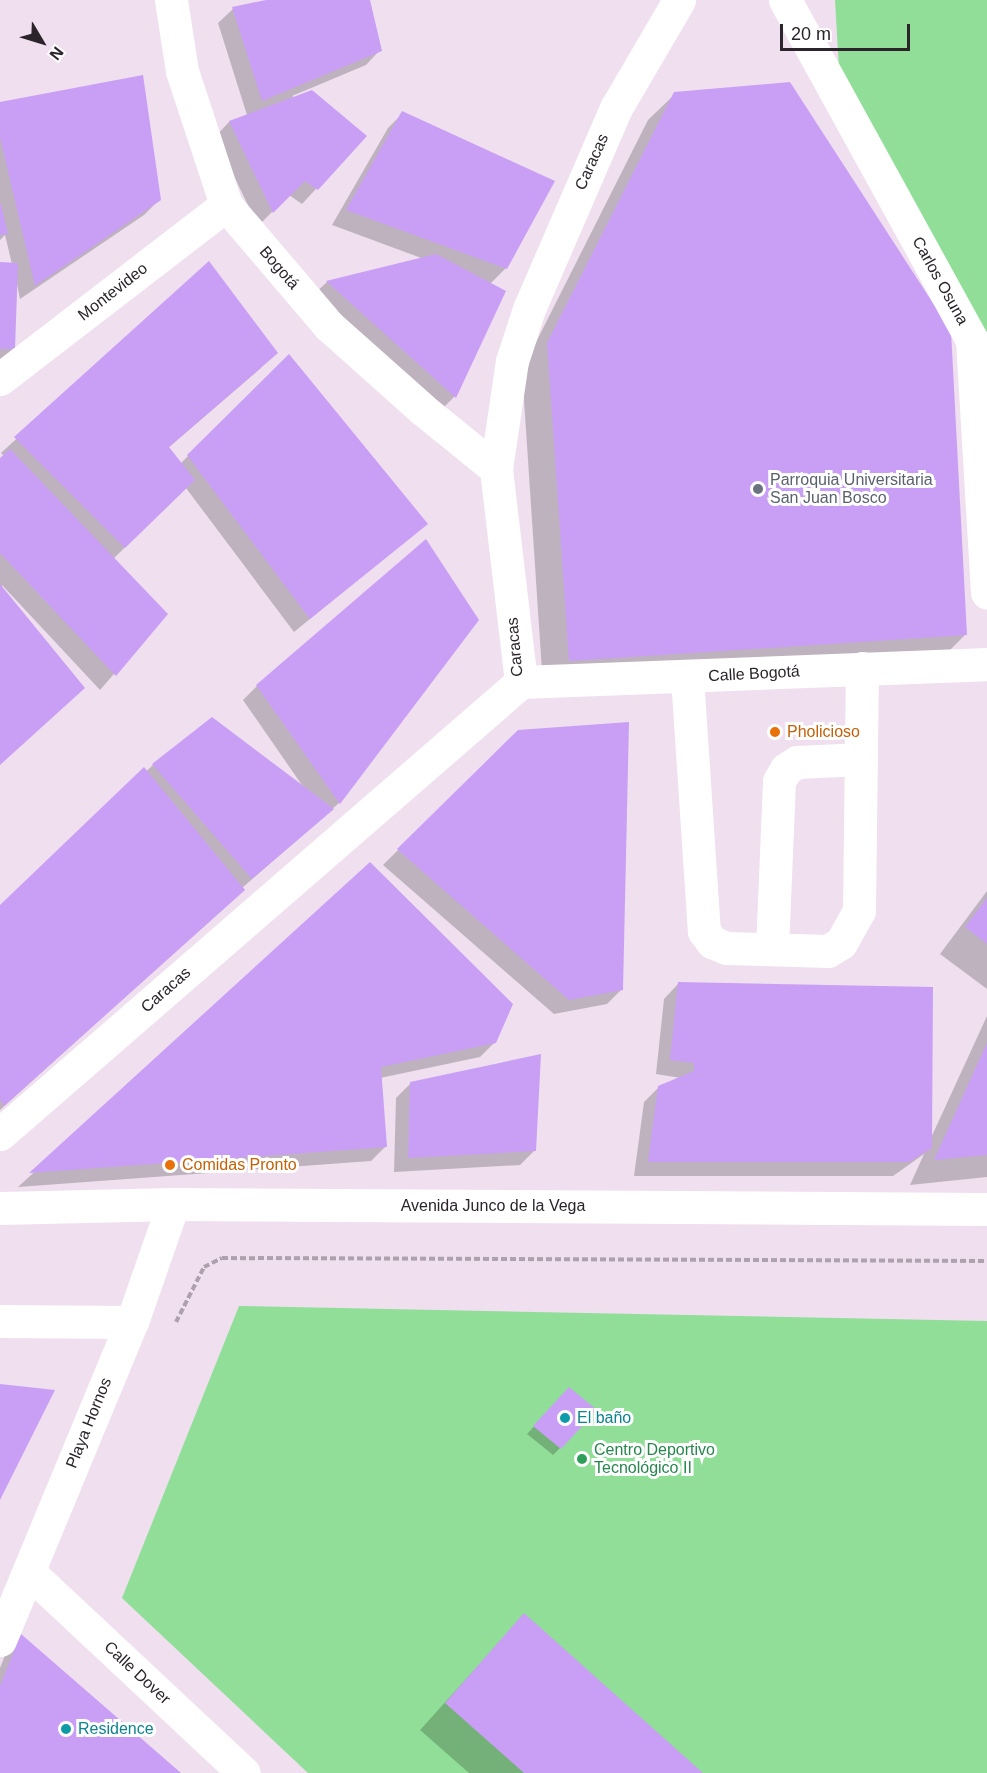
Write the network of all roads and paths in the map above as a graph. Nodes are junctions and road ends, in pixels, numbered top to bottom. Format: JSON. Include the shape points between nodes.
{"nodes":[{"id":1,"x":171,"y":0,"type":"edge"},
{"id":2,"x":679,"y":0,"type":"edge"},
{"id":3,"x":785,"y":0,"type":"edge"},
{"id":4,"x":226,"y":205,"type":"junction"},
{"id":5,"x":980,"y":336,"type":"edge"},
{"id":6,"x":0,"y":379,"type":"edge"},
{"id":7,"x":496,"y":469,"type":"junction"},
{"id":8,"x":987,"y":593,"type":"edge"},
{"id":9,"x":987,"y":664,"type":"edge"},
{"id":10,"x":862,"y":668,"type":"junction"},
{"id":11,"x":687,"y":677,"type":"junction"},
{"id":12,"x":521,"y":682,"type":"junction"},
{"id":13,"x":861,"y":759,"type":"junction"},
{"id":14,"x":772,"y":949,"type":"junction"},
{"id":15,"x":0,"y":1134,"type":"edge"},
{"id":16,"x":173,"y":1204,"type":"junction"},
{"id":17,"x":0,"y":1208,"type":"edge"},
{"id":18,"x":987,"y":1209,"type":"edge"},
{"id":19,"x":987,"y":1261,"type":"edge"},
{"id":20,"x":0,"y":1321,"type":"edge"},
{"id":21,"x":132,"y":1322,"type":"junction"},
{"id":22,"x":172,"y":1331,"type":"dead end"},
{"id":23,"x":29,"y":1572,"type":"junction"},
{"id":24,"x":0,"y":1640,"type":"edge"},
{"id":25,"x":244,"y":1773,"type":"edge"}],
"edges":[{"from":1,"to":4,"type":"street","name":"Bogotá","via":[[182,71]]},
{"from":2,"to":7,"type":"street","name":"Caracas","via":[[616,108],[529,309],[512,361]]},
{"from":3,"to":5,"type":"street","name":"Carlos Osuna"},
{"from":4,"to":6,"type":"street","name":"Montevideo"},
{"from":4,"to":7,"type":"street","name":"Bogotá","via":[[329,326]]},
{"from":5,"to":8,"type":"street","name":"Carlos Osuna"},
{"from":7,"to":12,"type":"street","name":"Caracas"},
{"from":9,"to":10,"type":"street","name":"Calle Bogotá"},
{"from":10,"to":11,"type":"street","name":"Calle Bogotá"},
{"from":10,"to":13,"type":"street"},
{"from":11,"to":12,"type":"street","name":"Calle Bogotá"},
{"from":11,"to":14,"type":"street","via":[[704,931],[712,942],[726,948]]},
{"from":12,"to":15,"type":"street","name":"Caracas"},
{"from":13,"to":14,"type":"street","via":[[797,762],[786,769],[779,781]]},
{"from":13,"to":14,"type":"street","via":[[859,911],[851,929],[841,943],[828,951]]},
{"from":16,"to":17,"type":"street","name":"Avenida Junco de la Vega"},
{"from":16,"to":18,"type":"street","name":"Avenida Junco de la Vega"},
{"from":16,"to":21,"type":"street","name":"Playa Hornos"},
{"from":19,"to":22,"type":"path","via":[[222,1258],[204,1267]]},
{"from":20,"to":21,"type":"street"},
{"from":21,"to":23,"type":"street","name":"Playa Hornos"},
{"from":23,"to":24,"type":"street","name":"Playa Hornos"},
{"from":23,"to":25,"type":"street","name":"Calle Dover"}]}
